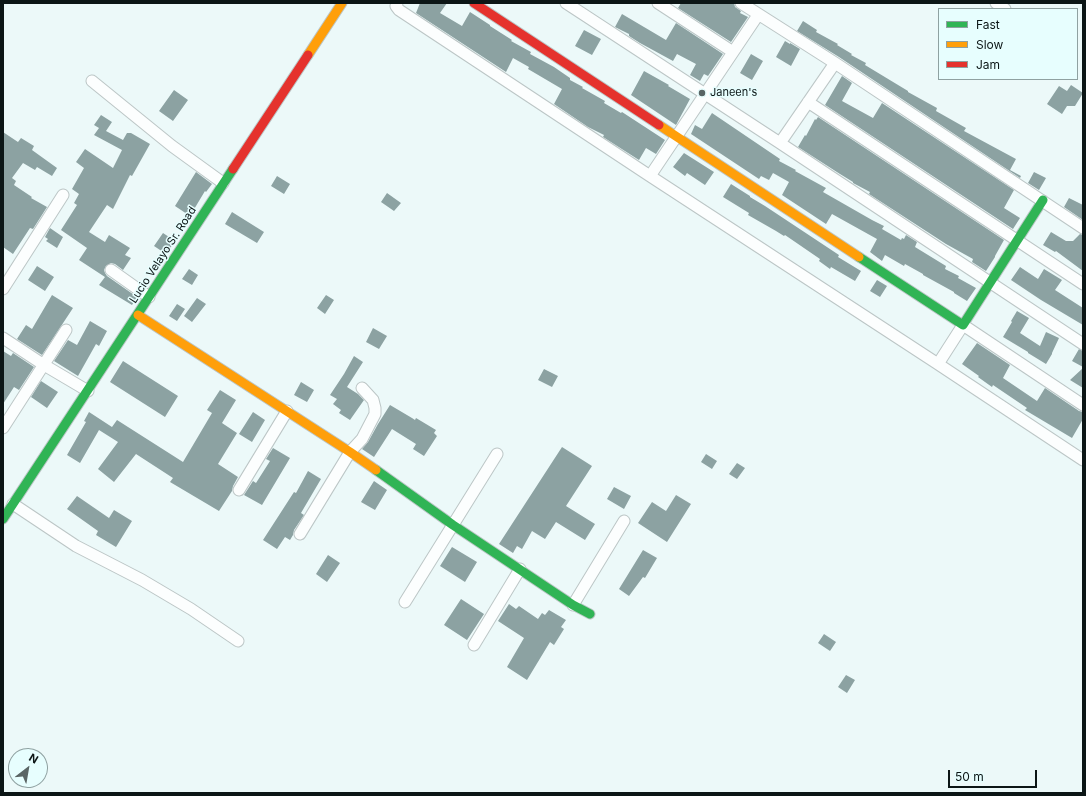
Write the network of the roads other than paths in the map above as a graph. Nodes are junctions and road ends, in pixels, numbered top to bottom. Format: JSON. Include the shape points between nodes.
{"nodes":[{"id":1,"x":342,"y":3,"type":"edge"},
{"id":2,"x":397,"y":3,"type":"edge"},
{"id":3,"x":474,"y":3,"type":"edge"},
{"id":4,"x":566,"y":3,"type":"edge"},
{"id":5,"x":658,"y":3,"type":"edge"},
{"id":6,"x":741,"y":3,"type":"edge"},
{"id":7,"x":758,"y":15,"type":"junction"},
{"id":8,"x":733,"y":52,"type":"junction"},
{"id":9,"x":836,"y":63,"type":"junction"},
{"id":10,"x":92,"y":81,"type":"dead end"},
{"id":11,"x":705,"y":94,"type":"junction"},
{"id":12,"x":808,"y":102,"type":"junction"},
{"id":13,"x":676,"y":137,"type":"junction"},
{"id":14,"x":780,"y":143,"type":"junction"},
{"id":15,"x":650,"y":176,"type":"junction"},
{"id":16,"x":223,"y":183,"type":"junction"},
{"id":17,"x":63,"y":195,"type":"dead end"},
{"id":18,"x":1043,"y":200,"type":"junction"},
{"id":19,"x":1083,"y":228,"type":"edge"},
{"id":20,"x":1017,"y":241,"type":"junction"},
{"id":21,"x":111,"y":270,"type":"dead end"},
{"id":22,"x":990,"y":283,"type":"junction"},
{"id":23,"x":1083,"y":284,"type":"edge"},
{"id":24,"x":3,"y":289,"type":"edge"},
{"id":25,"x":149,"y":297,"type":"junction"},
{"id":26,"x":138,"y":315,"type":"junction"},
{"id":27,"x":963,"y":325,"type":"junction"},
{"id":28,"x":66,"y":330,"type":"dead end"},
{"id":29,"x":3,"y":338,"type":"edge"},
{"id":30,"x":1083,"y":344,"type":"edge"},
{"id":31,"x":938,"y":364,"type":"junction"},
{"id":32,"x":44,"y":365,"type":"junction"},
{"id":33,"x":362,"y":388,"type":"dead end"},
{"id":34,"x":88,"y":390,"type":"junction"},
{"id":35,"x":1083,"y":405,"type":"edge"},
{"id":36,"x":287,"y":410,"type":"junction"},
{"id":37,"x":3,"y":428,"type":"edge"},
{"id":38,"x":350,"y":452,"type":"junction"},
{"id":39,"x":497,"y":454,"type":"dead end"},
{"id":40,"x":1083,"y":460,"type":"edge"},
{"id":41,"x":239,"y":490,"type":"dead end"},
{"id":42,"x":13,"y":504,"type":"junction"},
{"id":43,"x":3,"y":519,"type":"edge"},
{"id":44,"x":624,"y":521,"type":"dead end"},
{"id":45,"x":454,"y":525,"type":"junction"},
{"id":46,"x":300,"y":534,"type":"dead end"},
{"id":47,"x":520,"y":569,"type":"junction"},
{"id":48,"x":405,"y":602,"type":"dead end"},
{"id":49,"x":573,"y":604,"type":"junction"},
{"id":50,"x":590,"y":614,"type":"dead end"},
{"id":51,"x":238,"y":641,"type":"dead end"},
{"id":52,"x":474,"y":645,"type":"dead end"}],
"edges":[{"from":1,"to":16,"type":"street","name":"Lucio Velayo Sr. Road"},
{"from":2,"to":15,"type":"street","via":[[399,10]]},
{"from":3,"to":13,"type":"street"},
{"from":4,"to":11,"type":"street"},
{"from":5,"to":8,"type":"street"},
{"from":6,"to":7,"type":"street"},
{"from":7,"to":8,"type":"street"},
{"from":7,"to":9,"type":"street"},
{"from":8,"to":11,"type":"street"},
{"from":9,"to":12,"type":"street"},
{"from":9,"to":18,"type":"street"},
{"from":10,"to":16,"type":"street","via":[[172,146]]},
{"from":11,"to":13,"type":"street"},
{"from":11,"to":14,"type":"street"},
{"from":12,"to":14,"type":"street"},
{"from":12,"to":20,"type":"street"},
{"from":13,"to":15,"type":"street"},
{"from":13,"to":27,"type":"street"},
{"from":14,"to":22,"type":"street"},
{"from":15,"to":31,"type":"street"},
{"from":16,"to":25,"type":"street","name":"Lucio Velayo Sr. Road"},
{"from":17,"to":24,"type":"street"},
{"from":18,"to":19,"type":"street"},
{"from":18,"to":20,"type":"street"},
{"from":20,"to":22,"type":"street"},
{"from":20,"to":23,"type":"street"},
{"from":21,"to":25,"type":"street"},
{"from":22,"to":27,"type":"street"},
{"from":22,"to":30,"type":"street"},
{"from":25,"to":26,"type":"street","name":"Lucio Velayo Sr. Road"},
{"from":26,"to":34,"type":"street","name":"Lucio Velayo Sr. Road"},
{"from":26,"to":36,"type":"street"},
{"from":27,"to":31,"type":"street"},
{"from":27,"to":35,"type":"street"},
{"from":28,"to":32,"type":"street"},
{"from":29,"to":32,"type":"street"},
{"from":31,"to":40,"type":"street"},
{"from":32,"to":34,"type":"street"},
{"from":32,"to":37,"type":"street"},
{"from":33,"to":38,"type":"street","via":[[373,400],[375,414],[362,439]]},
{"from":34,"to":42,"type":"street","name":"Lucio Velayo Sr. Road"},
{"from":36,"to":38,"type":"street"},
{"from":36,"to":41,"type":"street"},
{"from":38,"to":45,"type":"street"},
{"from":38,"to":46,"type":"street"},
{"from":39,"to":45,"type":"street"},
{"from":42,"to":43,"type":"street","name":"Lucio Velayo Sr. Road"},
{"from":42,"to":51,"type":"street","via":[[76,546],[142,580]]},
{"from":44,"to":49,"type":"street"},
{"from":45,"to":47,"type":"street"},
{"from":45,"to":48,"type":"street"},
{"from":47,"to":49,"type":"street"},
{"from":47,"to":52,"type":"street"},
{"from":49,"to":50,"type":"street"}]}
